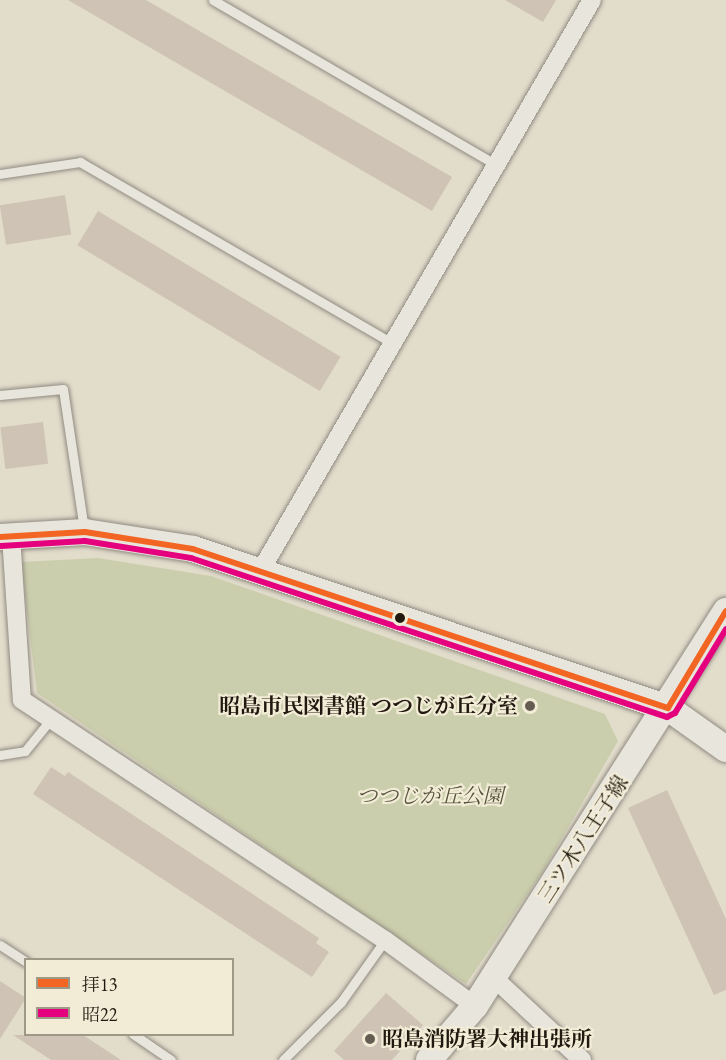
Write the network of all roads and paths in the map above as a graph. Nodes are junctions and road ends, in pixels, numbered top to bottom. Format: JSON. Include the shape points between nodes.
{"nodes":[{"id":1,"x":213,"y":0,"type":"edge"},
{"id":2,"x":592,"y":0,"type":"edge"},
{"id":3,"x":495,"y":164,"type":"junction"},
{"id":4,"x":0,"y":174,"type":"edge"},
{"id":5,"x":390,"y":342,"type":"junction"},
{"id":6,"x":0,"y":394,"type":"edge"},
{"id":7,"x":85,"y":532,"type":"junction"},
{"id":8,"x":6,"y":536,"type":"edge"},
{"id":9,"x":261,"y":570,"type":"junction"},
{"id":10,"x":726,"y":610,"type":"edge"},
{"id":11,"x":668,"y":708,"type":"junction"},
{"id":12,"x":51,"y":719,"type":"junction"},
{"id":13,"x":726,"y":749,"type":"edge"},
{"id":14,"x":0,"y":755,"type":"edge"},
{"id":15,"x":386,"y":940,"type":"junction"},
{"id":16,"x":0,"y":945,"type":"edge"},
{"id":17,"x":24,"y":961,"type":"edge"},
{"id":18,"x":493,"y":977,"type":"junction"},
{"id":19,"x":475,"y":1006,"type":"junction"},
{"id":20,"x":135,"y":1036,"type":"edge"},
{"id":21,"x":171,"y":1060,"type":"edge"},
{"id":22,"x":282,"y":1060,"type":"edge"},
{"id":23,"x":429,"y":1060,"type":"edge"},
{"id":24,"x":582,"y":1060,"type":"edge"}],
"edges":[{"from":1,"to":3,"type":"lane"},
{"from":2,"to":3,"type":"street"},
{"from":3,"to":5,"type":"street"},
{"from":4,"to":5,"type":"lane","via":[[80,162]]},
{"from":5,"to":9,"type":"street"},
{"from":6,"to":7,"type":"lane","via":[[63,389]]},
{"from":7,"to":8,"type":"street"},
{"from":7,"to":9,"type":"street","via":[[155,541]]},
{"from":8,"to":12,"type":"street","via":[[22,700]]},
{"from":9,"to":11,"type":"street"},
{"from":10,"to":11,"type":"street","name":"三ツ木八王子線"},
{"from":11,"to":13,"type":"street"},
{"from":11,"to":18,"type":"street","name":"三ツ木八王子線"},
{"from":12,"to":14,"type":"lane","via":[[25,751]]},
{"from":12,"to":15,"type":"street"},
{"from":15,"to":19,"type":"street"},
{"from":15,"to":22,"type":"lane","via":[[341,1002]]},
{"from":16,"to":17,"type":"lane"},
{"from":18,"to":19,"type":"street","name":"三ツ木八王子線"},
{"from":18,"to":24,"type":"street"},
{"from":19,"to":23,"type":"street","name":"三ツ木八王子線"},
{"from":20,"to":21,"type":"lane"}]}
